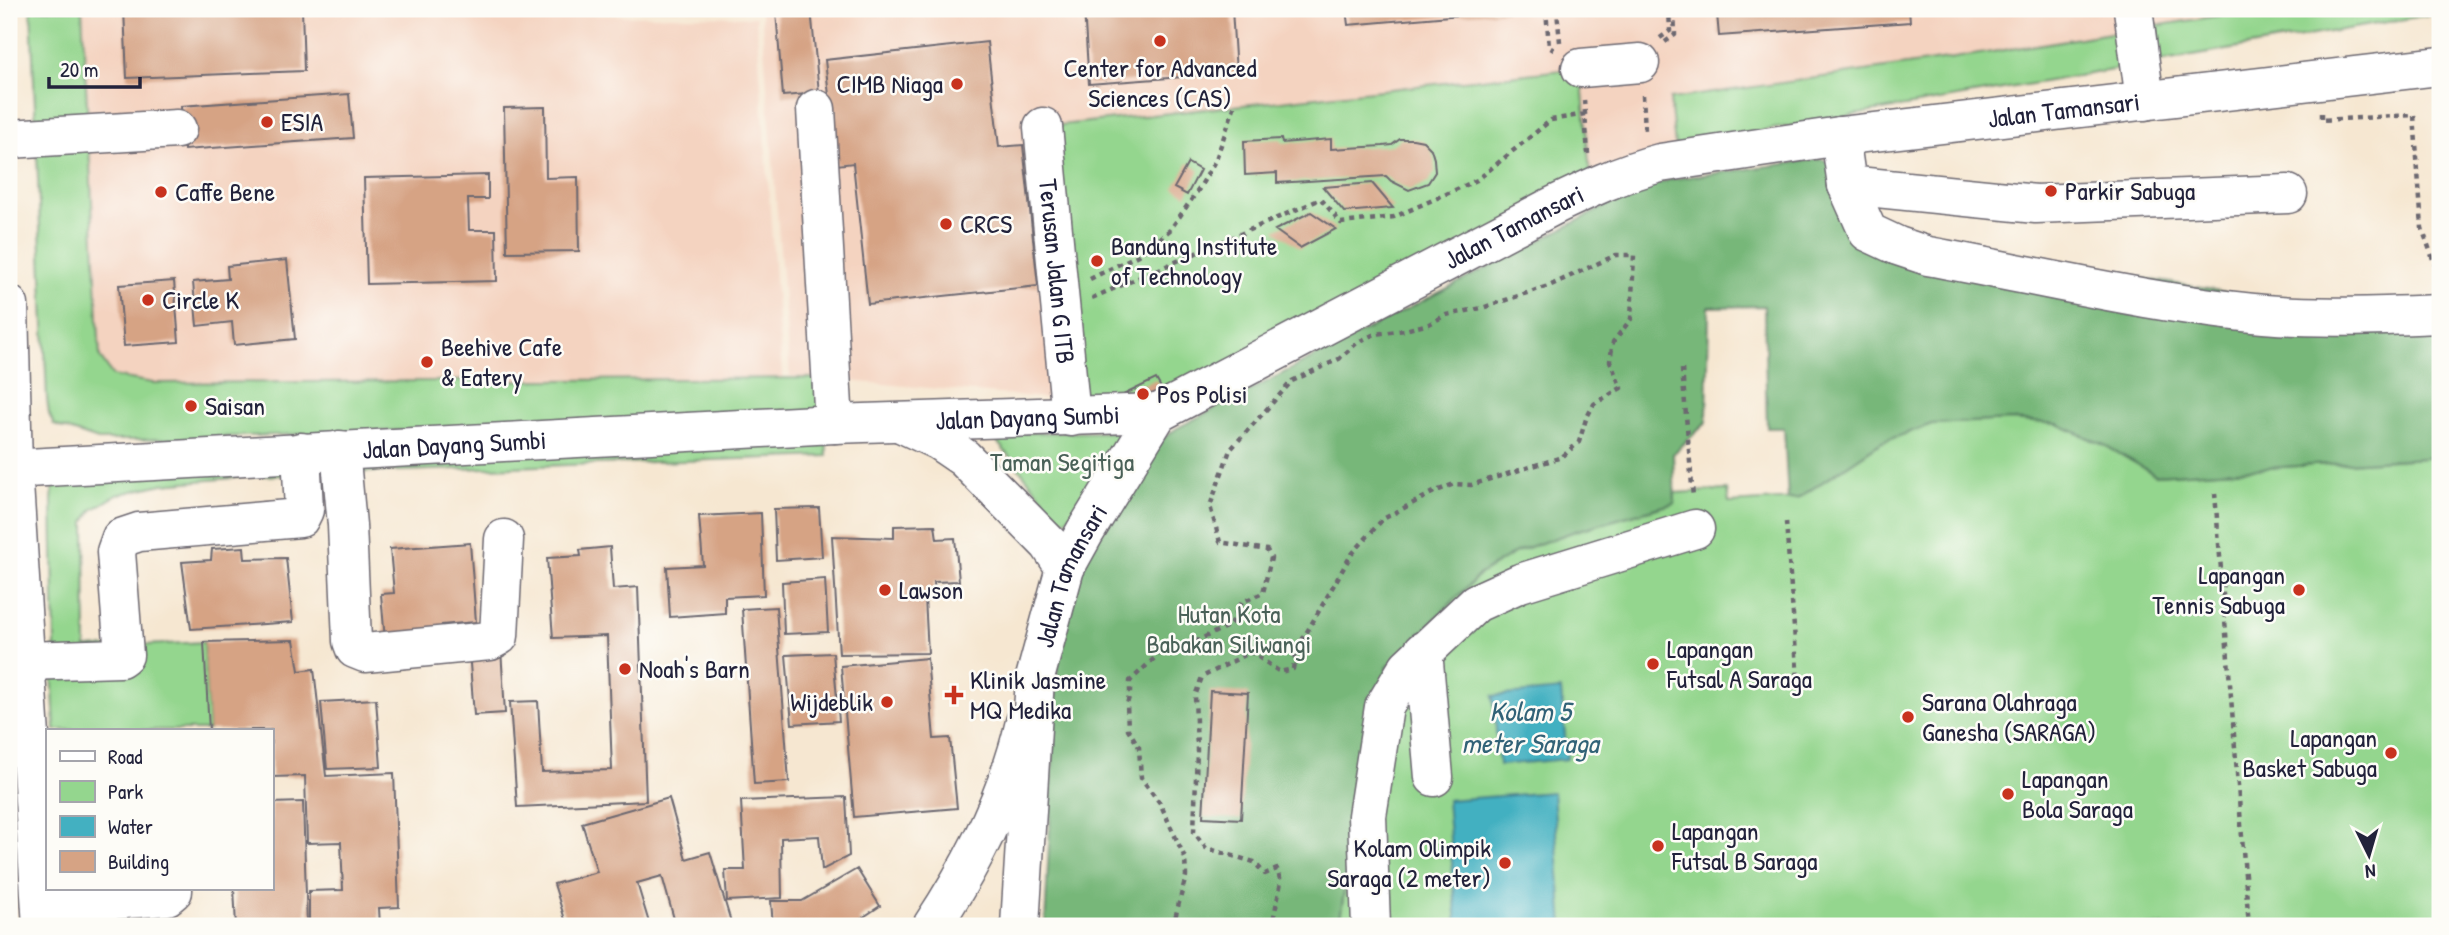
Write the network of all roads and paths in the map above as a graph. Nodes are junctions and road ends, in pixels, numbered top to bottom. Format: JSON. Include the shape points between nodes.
{"nodes":[{"id":1,"x":1560,"y":9,"type":"edge"},
{"id":2,"x":2133,"y":9,"type":"edge"},
{"id":3,"x":1571,"y":57,"type":"junction"},
{"id":4,"x":2440,"y":66,"type":"edge"},
{"id":5,"x":1641,"y":74,"type":"joint"},
{"id":6,"x":2145,"y":101,"type":"junction"},
{"id":7,"x":1235,"y":105,"type":"dead end"},
{"id":8,"x":816,"y":109,"type":"dead end"},
{"id":9,"x":2322,"y":109,"type":"dead end"},
{"id":10,"x":1585,"y":114,"type":"junction"},
{"id":11,"x":1043,"y":127,"type":"dead end"},
{"id":12,"x":177,"y":128,"type":"dead end"},
{"id":13,"x":1840,"y":136,"type":"junction"},
{"id":14,"x":1646,"y":137,"type":"dead end"},
{"id":15,"x":9,"y":139,"type":"edge"},
{"id":16,"x":1847,"y":185,"type":"junction"},
{"id":17,"x":1591,"y":187,"type":"junction"},
{"id":18,"x":2288,"y":194,"type":"dead end"},
{"id":19,"x":2440,"y":280,"type":"edge"},
{"id":20,"x":1084,"y":282,"type":"dead end"},
{"id":21,"x":1088,"y":299,"type":"dead end"},
{"id":22,"x":9,"y":304,"type":"edge"},
{"id":23,"x":2440,"y":314,"type":"edge"},
{"id":24,"x":1682,"y":369,"type":"dead end"},
{"id":25,"x":1158,"y":413,"type":"junction"},
{"id":26,"x":1070,"y":417,"type":"junction"},
{"id":27,"x":900,"y":422,"type":"junction"},
{"id":28,"x":834,"y":424,"type":"junction"},
{"id":29,"x":340,"y":450,"type":"junction"},
{"id":30,"x":301,"y":452,"type":"junction"},
{"id":31,"x":11,"y":469,"type":"edge"},
{"id":32,"x":2215,"y":493,"type":"dead end"},
{"id":33,"x":1786,"y":522,"type":"dead end"},
{"id":34,"x":1695,"y":529,"type":"joint"},
{"id":35,"x":504,"y":539,"type":"dead end"},
{"id":36,"x":1065,"y":568,"type":"junction"},
{"id":37,"x":1423,"y":651,"type":"junction"},
{"id":38,"x":25,"y":661,"type":"junction"},
{"id":39,"x":1035,"y":678,"type":"junction"},
{"id":40,"x":1798,"y":681,"type":"dead end"},
{"id":41,"x":39,"y":755,"type":"edge"},
{"id":42,"x":1434,"y":776,"type":"dead end"},
{"id":43,"x":42,"y":827,"type":"edge"},
{"id":44,"x":173,"y":890,"type":"edge"},
{"id":45,"x":41,"y":915,"type":"edge"},
{"id":46,"x":932,"y":926,"type":"edge"},
{"id":47,"x":1020,"y":926,"type":"edge"},
{"id":48,"x":1173,"y":926,"type":"edge"},
{"id":49,"x":1272,"y":926,"type":"edge"},
{"id":50,"x":1371,"y":926,"type":"edge"},
{"id":51,"x":2249,"y":926,"type":"edge"}],
"edges":[{"from":1,"to":3,"type":"path"},
{"from":2,"to":6,"type":"main road"},
{"from":3,"to":5,"type":"main road"},
{"from":3,"to":10,"type":"path"},
{"from":4,"to":6,"type":"main road","name":"Jalan Tamansari"},
{"from":5,"to":14,"type":"path"},
{"from":6,"to":13,"type":"main road","name":"Jalan Tamansari"},
{"from":7,"to":20,"type":"path","via":[[1216,159],[1170,230],[1138,255]]},
{"from":8,"to":28,"type":"main road"},
{"from":9,"to":19,"type":"path","via":[[2322,120],[2414,115],[2421,228]]},
{"from":10,"to":17,"type":"path"},
{"from":10,"to":21,"type":"path","via":[[1551,120],[1478,180],[1394,217],[1341,223],[1321,199]]},
{"from":11,"to":26,"type":"main road","name":"Terusan Jalan G ITB"},
{"from":12,"to":15,"type":"main road"},
{"from":13,"to":16,"type":"main road"},
{"from":13,"to":17,"type":"main road","name":"Jalan Tamansari","via":[[1660,163]]},
{"from":16,"to":18,"type":"main road","via":[[2035,204]]},
{"from":16,"to":23,"type":"main road","via":[[1868,232],[1927,256],[2253,313]]},
{"from":17,"to":25,"type":"main road","name":"Jalan Tamansari"},
{"from":22,"to":31,"type":"main road"},
{"from":24,"to":34,"type":"path"},
{"from":25,"to":26,"type":"main road","name":"Jalan Dayang Sumbi"},
{"from":25,"to":36,"type":"main road","name":"Jalan Tamansari"},
{"from":26,"to":27,"type":"main road","name":"Jalan Dayang Sumbi"},
{"from":27,"to":28,"type":"main road","name":"Jalan Dayang Sumbi"},
{"from":27,"to":36,"type":"main road","name":"Jalan Dayang Sumbi","via":[[964,458],[1049,544]]},
{"from":28,"to":29,"type":"main road","name":"Jalan Dayang Sumbi"},
{"from":29,"to":30,"type":"main road","name":"Jalan Dayang Sumbi"},
{"from":29,"to":35,"type":"main road","via":[[355,649],[365,653],[499,636]]},
{"from":30,"to":31,"type":"main road","name":"Jalan Dayang Sumbi"},
{"from":30,"to":38,"type":"main road","via":[[304,510],[300,518],[139,532],[121,538],[116,552],[124,655]]},
{"from":31,"to":38,"type":"main road"},
{"from":32,"to":51,"type":"path"},
{"from":33,"to":40,"type":"path"},
{"from":34,"to":37,"type":"main road","via":[[1520,583],[1476,603]]},
{"from":36,"to":39,"type":"main road","name":"Jalan Tamansari"},
{"from":37,"to":42,"type":"main road"},
{"from":37,"to":50,"type":"main road","via":[[1384,706],[1367,816]]},
{"from":38,"to":41,"type":"main road"},
{"from":39,"to":46,"type":"main road","via":[[1005,788],[982,840]]},
{"from":39,"to":47,"type":"main road","name":"Jalan Tamansari"},
{"from":41,"to":43,"type":"main road"},
{"from":43,"to":45,"type":"main road"},
{"from":44,"to":45,"type":"main road","via":[[167,895]]},
{"from":48,"to":49,"type":"path","bridge":true,"via":[[1186,876],[1185,859],[1160,803],[1141,778],[1139,747],[1128,729],[1127,704],[1130,681],[1161,652],[1184,647],[1230,625],[1242,602],[1263,593],[1271,558],[1266,550],[1220,542],[1210,506],[1230,450],[1292,382],[1339,359],[1358,341],[1482,308],[1551,285],[1616,255],[1634,255],[1631,319],[1613,342],[1610,361],[1621,388],[1594,404],[1579,442],[1562,457],[1471,485],[1454,484],[1383,519],[1351,555],[1296,651],[1293,669],[1280,672],[1251,652],[1202,677],[1195,696],[1194,832],[1206,849],[1254,862],[1265,874],[1277,869],[1281,882]]}]}
